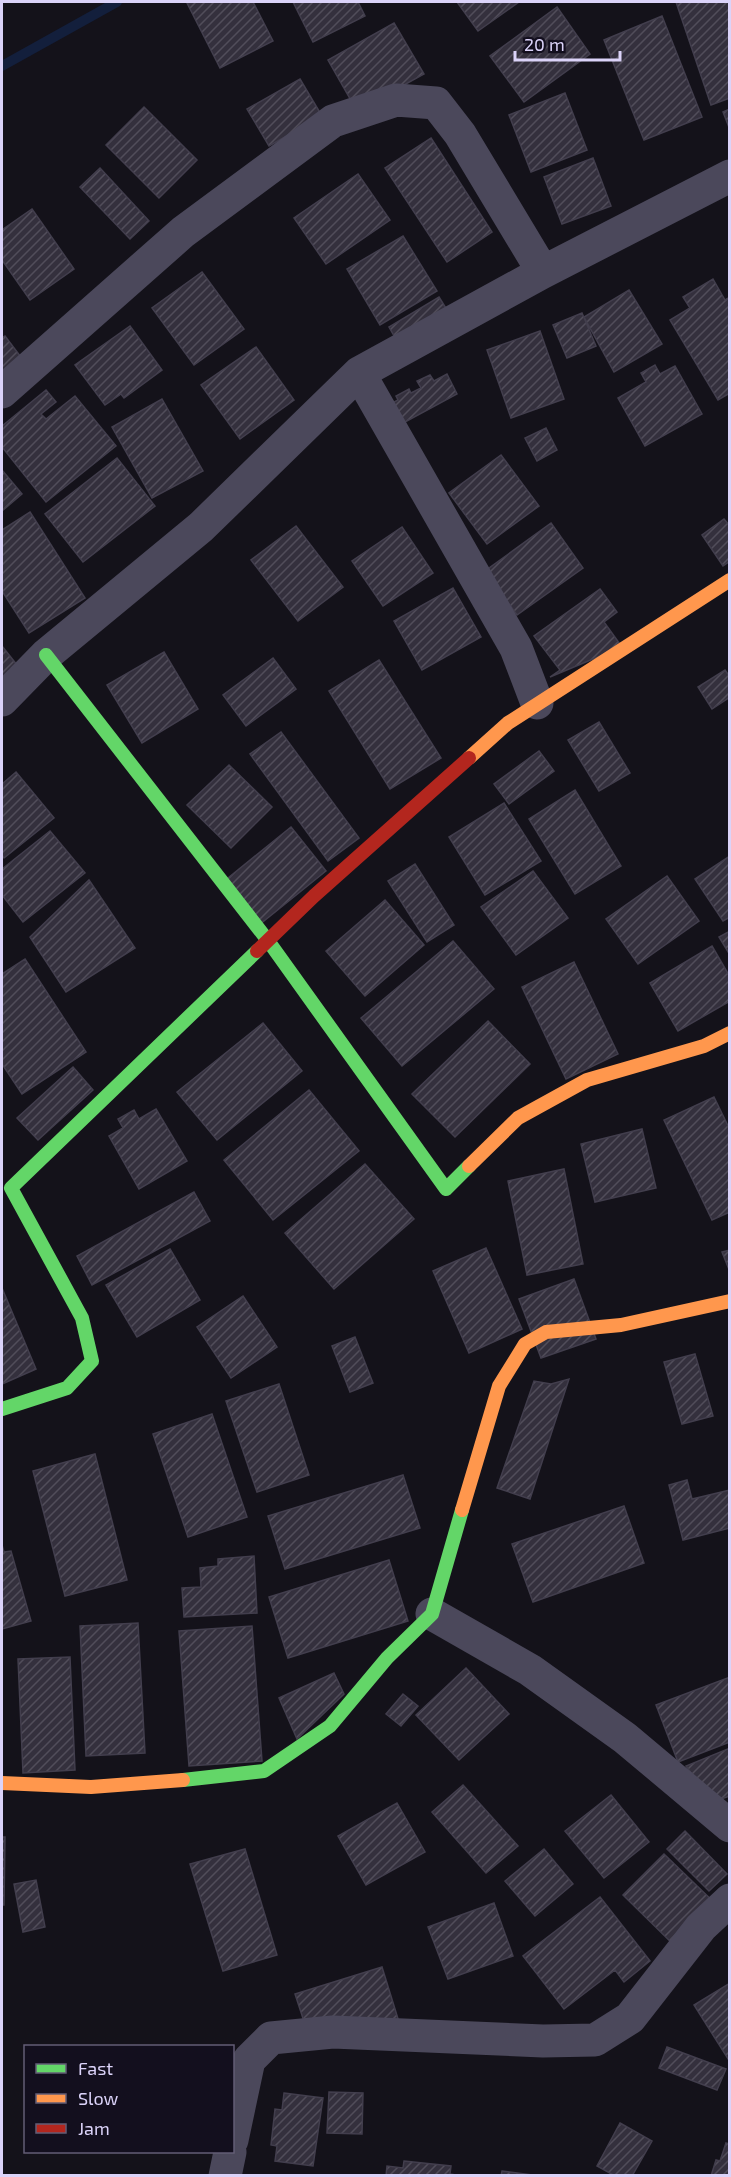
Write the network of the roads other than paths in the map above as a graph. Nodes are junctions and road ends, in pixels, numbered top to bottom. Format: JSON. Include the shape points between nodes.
{"nodes":[{"id":1,"x":729,"y":176,"type":"edge"},
{"id":2,"x":543,"y":272,"type":"junction"},
{"id":3,"x":359,"y":373,"type":"junction"},
{"id":4,"x":2,"y":392,"type":"edge"},
{"id":5,"x":729,"y":580,"type":"edge"},
{"id":6,"x":46,"y":656,"type":"junction"},
{"id":7,"x":2,"y":700,"type":"edge"},
{"id":8,"x":537,"y":703,"type":"junction"},
{"id":9,"x":269,"y":942,"type":"junction"},
{"id":10,"x":729,"y":1032,"type":"edge"},
{"id":11,"x":6,"y":1179,"type":"edge"},
{"id":12,"x":729,"y":1301,"type":"edge"},
{"id":13,"x":2,"y":1409,"type":"edge"},
{"id":14,"x":432,"y":1614,"type":"junction"},
{"id":15,"x":2,"y":1783,"type":"edge"},
{"id":16,"x":729,"y":1826,"type":"edge"},
{"id":17,"x":729,"y":1900,"type":"edge"},
{"id":18,"x":234,"y":2131,"type":"edge"},
{"id":19,"x":230,"y":2153,"type":"edge"},
{"id":20,"x":225,"y":2175,"type":"edge"}],
"edges":[{"from":1,"to":2,"type":"street"},
{"from":2,"to":3,"type":"street"},
{"from":2,"to":4,"type":"street","via":[[460,134],[436,103],[396,100],[333,122],[183,232]]},
{"from":3,"to":6,"type":"street","via":[[201,527]]},
{"from":3,"to":8,"type":"street","via":[[516,648]]},
{"from":5,"to":8,"type":"street"},
{"from":6,"to":7,"type":"street"},
{"from":6,"to":9,"type":"street"},
{"from":8,"to":9,"type":"street","via":[[499,730],[314,896]]},
{"from":9,"to":10,"type":"street","via":[[446,1189],[518,1118],[587,1080],[704,1046]]},
{"from":9,"to":11,"type":"street"},
{"from":11,"to":13,"type":"street","via":[[82,1318],[92,1361],[67,1388]]},
{"from":12,"to":14,"type":"street","via":[[621,1325],[546,1332],[525,1344],[499,1386]]},
{"from":14,"to":15,"type":"street","via":[[387,1658],[330,1726],[264,1772],[91,1787]]},
{"from":14,"to":16,"type":"street","via":[[530,1670],[606,1725]]},
{"from":17,"to":18,"type":"street","via":[[701,1927],[630,2018],[595,2040],[333,2032],[271,2038],[249,2060]]},
{"from":19,"to":20,"type":"street"}]}
